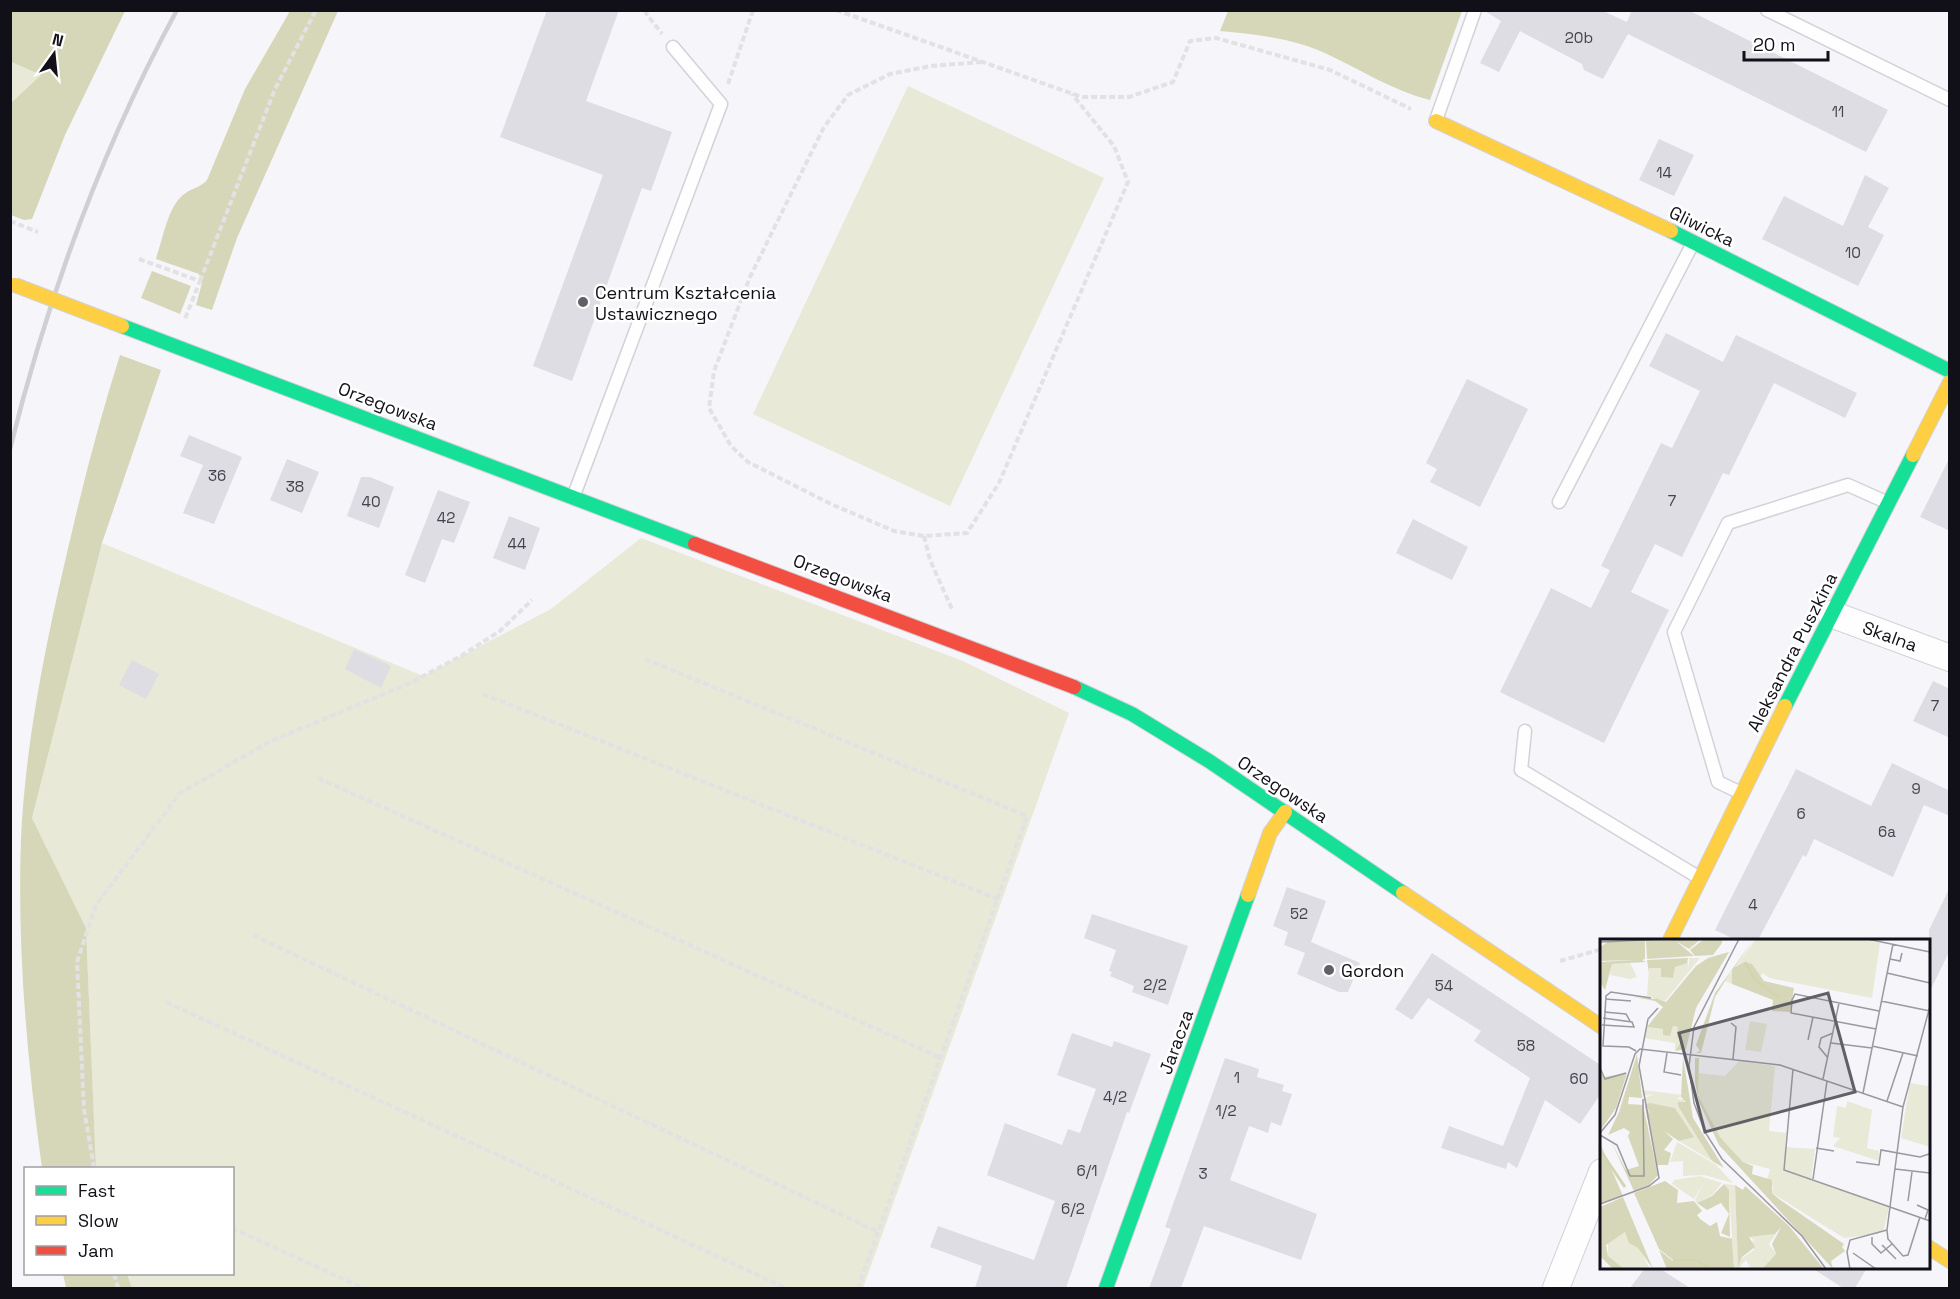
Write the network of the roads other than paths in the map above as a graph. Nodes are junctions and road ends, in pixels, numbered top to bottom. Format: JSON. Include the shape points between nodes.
{"nodes":[{"id":1,"x":1475,"y":10,"type":"edge"},
{"id":2,"x":1767,"y":10,"type":"edge"},
{"id":3,"x":673,"y":47,"type":"road end"},
{"id":4,"x":1950,"y":100,"type":"edge"},
{"id":5,"x":1436,"y":121,"type":"joint"},
{"id":6,"x":1694,"y":242,"type":"junction"},
{"id":7,"x":13,"y":285,"type":"edge"},
{"id":8,"x":1950,"y":371,"type":"edge"},
{"id":9,"x":1950,"y":382,"type":"edge"},
{"id":10,"x":574,"y":495,"type":"junction"},
{"id":11,"x":1559,"y":502,"type":"dead end"},
{"id":12,"x":1887,"y":502,"type":"junction"},
{"id":13,"x":1831,"y":614,"type":"junction"},
{"id":14,"x":1950,"y":658,"type":"edge"},
{"id":15,"x":1525,"y":731,"type":"dead end"},
{"id":16,"x":1741,"y":793,"type":"junction"},
{"id":17,"x":1285,"y":812,"type":"junction"},
{"id":18,"x":1701,"y":879,"type":"junction"},
{"id":19,"x":1671,"y":939,"type":"edge"},
{"id":20,"x":1600,"y":1026,"type":"edge"},
{"id":21,"x":1600,"y":1177,"type":"edge"},
{"id":22,"x":1930,"y":1248,"type":"edge"},
{"id":23,"x":1950,"y":1261,"type":"edge"},
{"id":24,"x":1106,"y":1288,"type":"edge"},
{"id":25,"x":1556,"y":1288,"type":"edge"}],
"edges":[{"from":1,"to":5,"type":"lane"},
{"from":2,"to":4,"type":"lane"},
{"from":3,"to":10,"type":"lane","via":[[721,104]]},
{"from":5,"to":6,"type":"street","name":"Gliwicka"},
{"from":6,"to":8,"type":"street","name":"Gliwicka"},
{"from":6,"to":11,"type":"lane"},
{"from":7,"to":10,"type":"street","name":"Orzegowska","bridge":true},
{"from":9,"to":12,"type":"street","name":"Aleksandra Puszkina"},
{"from":10,"to":17,"type":"street","name":"Orzegowska","via":[[1079,689],[1132,714]]},
{"from":12,"to":13,"type":"street","name":"Aleksandra Puszkina"},
{"from":12,"to":16,"type":"lane","via":[[1848,485],[1728,523],[1674,632],[1718,782]]},
{"from":13,"to":14,"type":"street","name":"Skalna"},
{"from":13,"to":16,"type":"street","name":"Aleksandra Puszkina"},
{"from":15,"to":18,"type":"lane","via":[[1521,770]]},
{"from":16,"to":18,"type":"street","name":"Aleksandra Puszkina"},
{"from":17,"to":20,"type":"street","name":"Orzegowska"},
{"from":17,"to":24,"type":"street","name":"Jaracza","via":[[1270,832]]},
{"from":18,"to":19,"type":"street","name":"Aleksandra Puszkina"},
{"from":21,"to":25,"type":"street"},
{"from":22,"to":23,"type":"street"}]}
